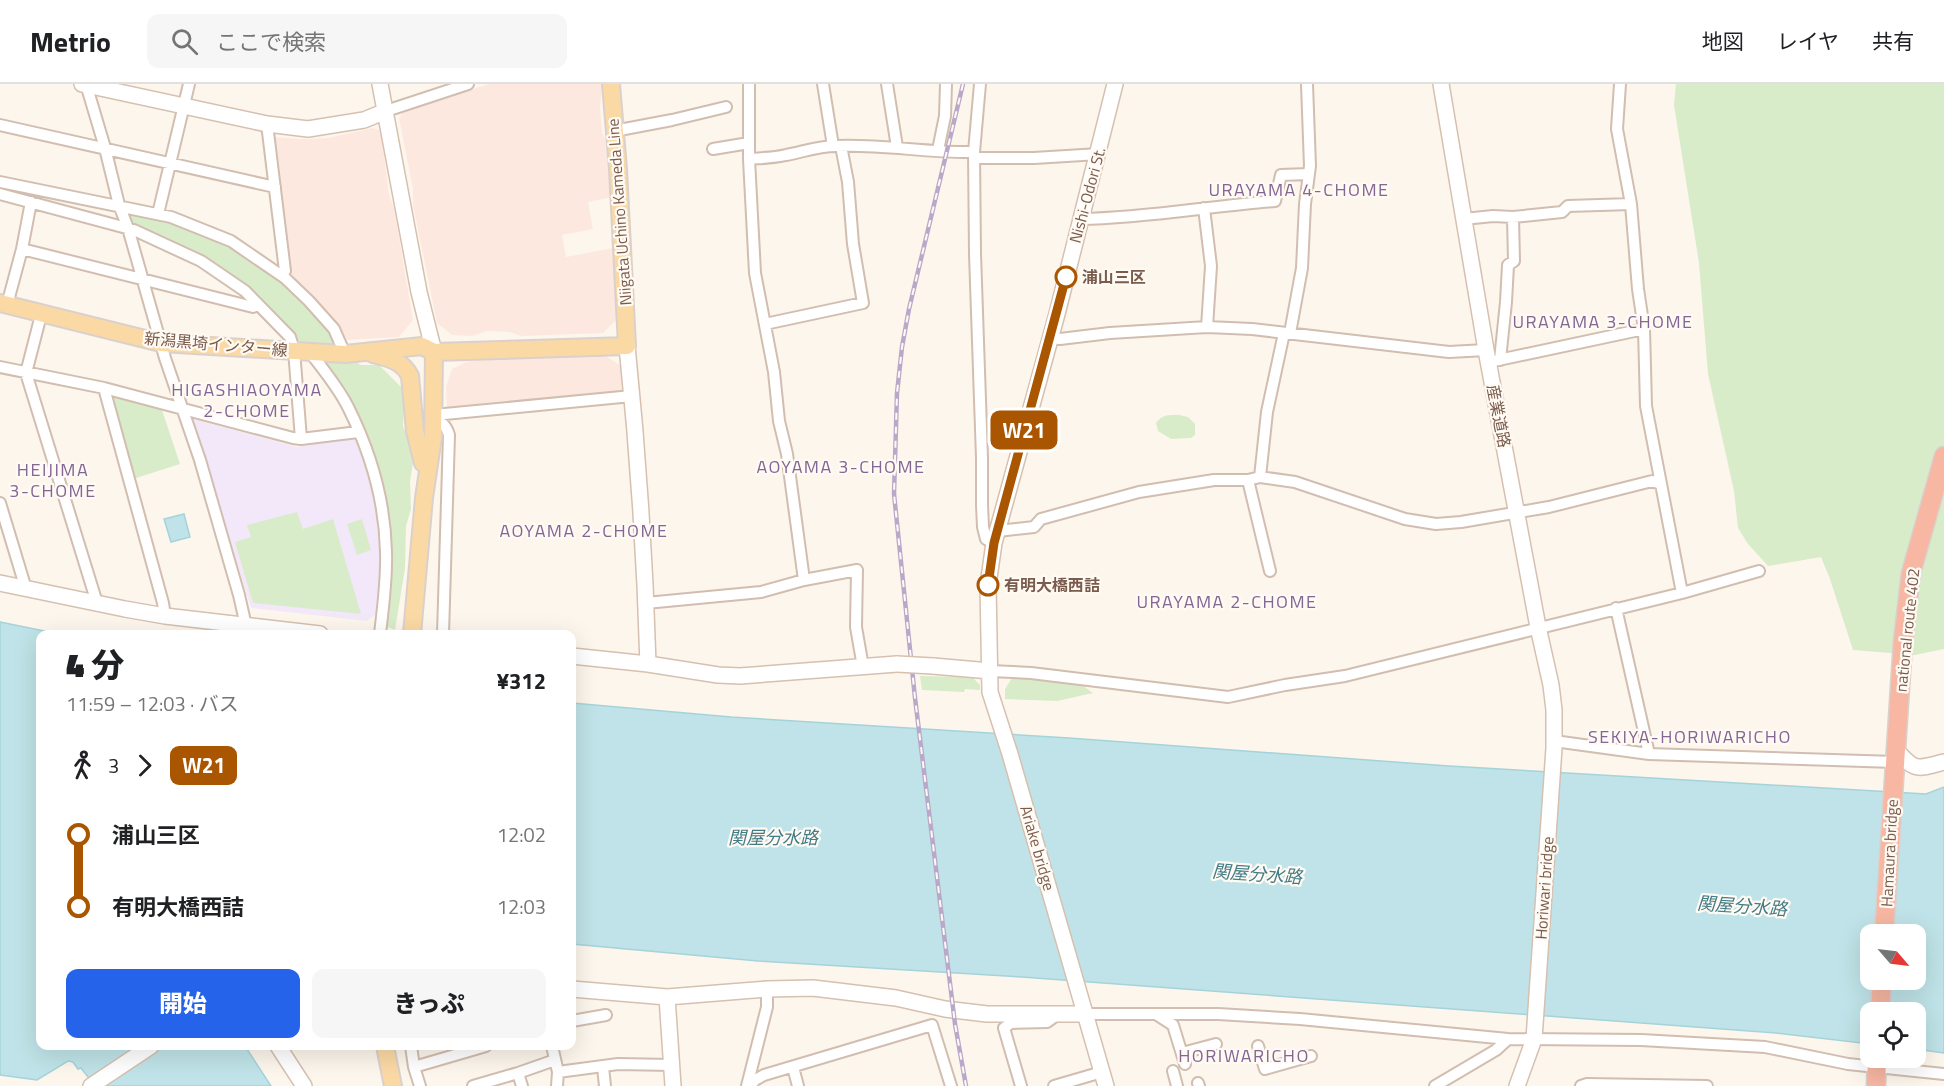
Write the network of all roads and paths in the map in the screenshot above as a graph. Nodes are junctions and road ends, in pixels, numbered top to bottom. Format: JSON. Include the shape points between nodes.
{"nodes":[{"id":1,"x":84,"y":84,"type":"edge"},
{"id":2,"x":189,"y":84,"type":"edge"},
{"id":3,"x":380,"y":84,"type":"edge"},
{"id":4,"x":468,"y":84,"type":"edge"},
{"id":5,"x":611,"y":84,"type":"edge"},
{"id":6,"x":749,"y":84,"type":"edge"},
{"id":7,"x":823,"y":84,"type":"edge"},
{"id":8,"x":887,"y":84,"type":"edge"},
{"id":9,"x":946,"y":84,"type":"edge"},
{"id":10,"x":980,"y":84,"type":"edge"},
{"id":11,"x":1115,"y":84,"type":"edge"},
{"id":12,"x":1307,"y":84,"type":"edge"},
{"id":13,"x":1441,"y":84,"type":"edge"},
{"id":14,"x":1620,"y":84,"type":"edge"},
{"id":15,"x":184,"y":107,"type":"junction"},
{"id":16,"x":726,"y":107,"type":"dead end"},
{"id":17,"x":386,"y":111,"type":"junction"},
{"id":18,"x":267,"y":124,"type":"junction"},
{"id":19,"x":0,"y":125,"type":"edge"},
{"id":20,"x":614,"y":131,"type":"junction"},
{"id":21,"x":749,"y":143,"type":"junction"},
{"id":22,"x":837,"y":146,"type":"junction"},
{"id":23,"x":897,"y":147,"type":"junction"},
{"id":24,"x":105,"y":148,"type":"junction"},
{"id":25,"x":713,"y":148,"type":"dead end"},
{"id":26,"x":938,"y":150,"type":"junction"},
{"id":27,"x":1099,"y":154,"type":"junction"},
{"id":28,"x":974,"y":155,"type":"junction"},
{"id":29,"x":749,"y":159,"type":"junction"},
{"id":30,"x":171,"y":163,"type":"junction"},
{"id":31,"x":1309,"y":174,"type":"junction"},
{"id":32,"x":0,"y":182,"type":"edge"},
{"id":33,"x":275,"y":187,"type":"junction"},
{"id":34,"x":0,"y":194,"type":"edge"},
{"id":35,"x":31,"y":202,"type":"junction"},
{"id":36,"x":1631,"y":204,"type":"junction"},
{"id":37,"x":118,"y":206,"type":"junction"},
{"id":38,"x":1204,"y":208,"type":"junction"},
{"id":39,"x":158,"y":214,"type":"junction"},
{"id":40,"x":1513,"y":217,"type":"junction"},
{"id":41,"x":1081,"y":219,"type":"junction"},
{"id":42,"x":1464,"y":219,"type":"junction"},
{"id":43,"x":128,"y":228,"type":"junction"},
{"id":44,"x":22,"y":249,"type":"junction"},
{"id":45,"x":281,"y":275,"type":"junction"},
{"id":46,"x":143,"y":280,"type":"junction"},
{"id":47,"x":3,"y":304,"type":"edge"},
{"id":48,"x":258,"y":304,"type":"junction"},
{"id":49,"x":41,"y":315,"type":"junction"},
{"id":50,"x":765,"y":324,"type":"junction"},
{"id":51,"x":1207,"y":327,"type":"junction"},
{"id":52,"x":1644,"y":329,"type":"junction"},
{"id":53,"x":1287,"y":333,"type":"junction"},
{"id":54,"x":1049,"y":338,"type":"junction"},
{"id":55,"x":161,"y":343,"type":"junction"},
{"id":56,"x":627,"y":343,"type":"junction"},
{"id":57,"x":429,"y":347,"type":"junction"},
{"id":58,"x":301,"y":351,"type":"junction"},
{"id":59,"x":363,"y":351,"type":"junction"},
{"id":60,"x":345,"y":354,"type":"junction"},
{"id":61,"x":1492,"y":357,"type":"junction"},
{"id":62,"x":0,"y":367,"type":"edge"},
{"id":63,"x":26,"y":373,"type":"junction"},
{"id":64,"x":104,"y":388,"type":"junction"},
{"id":65,"x":632,"y":396,"type":"junction"},
{"id":66,"x":183,"y":409,"type":"junction"},
{"id":67,"x":434,"y":417,"type":"junction"},
{"id":68,"x":358,"y":432,"type":"junction"},
{"id":69,"x":301,"y":439,"type":"junction"},
{"id":70,"x":1944,"y":456,"type":"edge"},
{"id":71,"x":423,"y":463,"type":"junction"},
{"id":72,"x":1260,"y":477,"type":"junction"},
{"id":73,"x":1248,"y":480,"type":"junction"},
{"id":74,"x":1661,"y":484,"type":"junction"},
{"id":75,"x":424,"y":498,"type":"junction"},
{"id":76,"x":0,"y":503,"type":"edge"},
{"id":77,"x":1517,"y":512,"type":"junction"},
{"id":78,"x":996,"y":537,"type":"junction"},
{"id":79,"x":1270,"y":571,"type":"dead end"},
{"id":80,"x":1759,"y":571,"type":"dead end"},
{"id":81,"x":804,"y":580,"type":"junction"},
{"id":82,"x":0,"y":583,"type":"edge"},
{"id":83,"x":26,"y":588,"type":"junction"},
{"id":84,"x":1682,"y":593,"type":"junction"},
{"id":85,"x":97,"y":603,"type":"junction"},
{"id":86,"x":646,"y":603,"type":"junction"},
{"id":87,"x":1616,"y":608,"type":"junction"},
{"id":88,"x":165,"y":616,"type":"junction"},
{"id":89,"x":246,"y":626,"type":"junction"},
{"id":90,"x":1538,"y":627,"type":"junction"},
{"id":91,"x":413,"y":628,"type":"edge"},
{"id":92,"x":283,"y":630,"type":"edge"},
{"id":93,"x":380,"y":630,"type":"edge"},
{"id":94,"x":443,"y":630,"type":"edge"},
{"id":95,"x":576,"y":656,"type":"edge"},
{"id":96,"x":648,"y":664,"type":"junction"},
{"id":97,"x":863,"y":667,"type":"junction"},
{"id":98,"x":990,"y":671,"type":"junction"},
{"id":99,"x":990,"y":692,"type":"joint"},
{"id":100,"x":1554,"y":745,"type":"junction"},
{"id":101,"x":1649,"y":754,"type":"junction"},
{"id":102,"x":1895,"y":761,"type":"junction"},
{"id":103,"x":1944,"y":762,"type":"edge"},
{"id":104,"x":1885,"y":924,"type":"edge"},
{"id":105,"x":576,"y":989,"type":"edge"},
{"id":106,"x":767,"y":989,"type":"junction"},
{"id":107,"x":668,"y":997,"type":"junction"},
{"id":108,"x":1083,"y":1009,"type":"junction"},
{"id":109,"x":1058,"y":1014,"type":"junction"},
{"id":110,"x":1155,"y":1014,"type":"junction"},
{"id":111,"x":606,"y":1015,"type":"dead end"},
{"id":112,"x":576,"y":1020,"type":"edge"},
{"id":113,"x":1534,"y":1034,"type":"junction"},
{"id":114,"x":1508,"y":1039,"type":"junction"},
{"id":115,"x":1216,"y":1044,"type":"dead end"},
{"id":116,"x":1258,"y":1046,"type":"dead end"},
{"id":117,"x":145,"y":1050,"type":"edge"},
{"id":118,"x":281,"y":1050,"type":"edge"},
{"id":119,"x":386,"y":1050,"type":"edge"},
{"id":120,"x":412,"y":1050,"type":"edge"},
{"id":121,"x":472,"y":1050,"type":"edge"},
{"id":122,"x":553,"y":1050,"type":"edge"},
{"id":123,"x":1182,"y":1053,"type":"junction"},
{"id":124,"x":1311,"y":1056,"type":"dead end"},
{"id":125,"x":555,"y":1060,"type":"junction"},
{"id":126,"x":1860,"y":1063,"type":"edge"},
{"id":127,"x":1185,"y":1064,"type":"dead end"},
{"id":128,"x":672,"y":1065,"type":"junction"},
{"id":129,"x":603,"y":1066,"type":"junction"},
{"id":130,"x":414,"y":1067,"type":"junction"},
{"id":131,"x":793,"y":1067,"type":"junction"},
{"id":132,"x":1876,"y":1068,"type":"edge"},
{"id":133,"x":1910,"y":1068,"type":"edge"},
{"id":134,"x":1173,"y":1071,"type":"dead end"},
{"id":135,"x":558,"y":1072,"type":"junction"},
{"id":136,"x":518,"y":1073,"type":"junction"},
{"id":137,"x":1944,"y":1074,"type":"edge"},
{"id":138,"x":1104,"y":1079,"type":"edge"},
{"id":139,"x":676,"y":1085,"type":"edge"},
{"id":140,"x":1677,"y":1085,"type":"edge"},
{"id":141,"x":91,"y":1086,"type":"edge"},
{"id":142,"x":304,"y":1086,"type":"edge"},
{"id":143,"x":393,"y":1086,"type":"edge"},
{"id":144,"x":420,"y":1086,"type":"edge"},
{"id":145,"x":476,"y":1086,"type":"edge"},
{"id":146,"x":522,"y":1086,"type":"edge"},
{"id":147,"x":557,"y":1086,"type":"edge"},
{"id":148,"x":605,"y":1086,"type":"edge"},
{"id":149,"x":749,"y":1086,"type":"edge"},
{"id":150,"x":798,"y":1086,"type":"edge"},
{"id":151,"x":951,"y":1086,"type":"edge"},
{"id":152,"x":1021,"y":1086,"type":"edge"},
{"id":153,"x":1054,"y":1086,"type":"edge"},
{"id":154,"x":1177,"y":1086,"type":"edge"},
{"id":155,"x":1435,"y":1086,"type":"edge"},
{"id":156,"x":1517,"y":1086,"type":"edge"},
{"id":157,"x":1581,"y":1086,"type":"edge"},
{"id":158,"x":1707,"y":1086,"type":"edge"},
{"id":159,"x":1876,"y":1086,"type":"edge"}],
"edges":[{"from":1,"to":15,"type":"street"},
{"from":1,"to":24,"type":"street"},
{"from":2,"to":15,"type":"street"},
{"from":3,"to":17,"type":"street"},
{"from":4,"to":17,"type":"street"},
{"from":5,"to":20,"type":"main road","name":"Niigata Uchino Kameda Line"},
{"from":6,"to":21,"type":"street"},
{"from":7,"to":22,"type":"street"},
{"from":8,"to":23,"type":"street"},
{"from":9,"to":26,"type":"street"},
{"from":10,"to":28,"type":"street"},
{"from":11,"to":27,"type":"street","name":"Nishi-Odori St."},
{"from":12,"to":31,"type":"street"},
{"from":13,"to":42,"type":"street","name":"産業道路"},
{"from":14,"to":36,"type":"street","via":[[1617,129]]},
{"from":15,"to":18,"type":"street"},
{"from":15,"to":30,"type":"street"},
{"from":16,"to":20,"type":"street"},
{"from":17,"to":18,"type":"street","via":[[364,120],[308,129]]},
{"from":17,"to":57,"type":"street"},
{"from":18,"to":33,"type":"street"},
{"from":19,"to":24,"type":"street"},
{"from":20,"to":56,"type":"main road","name":"Niigata Uchino Kameda Line"},
{"from":21,"to":25,"type":"street"},
{"from":21,"to":29,"type":"street"},
{"from":22,"to":23,"type":"street"},
{"from":22,"to":29,"type":"street"},
{"from":22,"to":50,"type":"street","via":[[848,182],[863,303]]},
{"from":23,"to":26,"type":"street"},
{"from":24,"to":30,"type":"street"},
{"from":24,"to":37,"type":"street"},
{"from":26,"to":28,"type":"street"},
{"from":27,"to":28,"type":"street","via":[[1034,158]]},
{"from":27,"to":41,"type":"street","name":"Nishi-Odori St."},
{"from":28,"to":78,"type":"street","via":[[983,527],[986,539]]},
{"from":29,"to":50,"type":"street","via":[[755,273]]},
{"from":30,"to":33,"type":"street"},
{"from":30,"to":39,"type":"street"},
{"from":31,"to":38,"type":"street","via":[[1281,175],[1275,201]]},
{"from":31,"to":53,"type":"street","via":[[1302,268]]},
{"from":32,"to":37,"type":"street"},
{"from":33,"to":45,"type":"street","via":[[285,271]]},
{"from":34,"to":35,"type":"street"},
{"from":35,"to":43,"type":"street"},
{"from":35,"to":44,"type":"street"},
{"from":36,"to":40,"type":"street","via":[[1568,206],[1562,212]]},
{"from":36,"to":52,"type":"street"},
{"from":37,"to":39,"type":"street"},
{"from":37,"to":43,"type":"street"},
{"from":38,"to":41,"type":"street"},
{"from":38,"to":51,"type":"street","via":[[1211,266]]},
{"from":39,"to":45,"type":"street","via":[[231,241]]},
{"from":40,"to":42,"type":"street"},
{"from":40,"to":61,"type":"street","via":[[1514,261],[1508,265],[1506,302]]},
{"from":41,"to":54,"type":"street","name":"Nishi-Odori St."},
{"from":42,"to":61,"type":"street","name":"産業道路"},
{"from":43,"to":46,"type":"street"},
{"from":43,"to":48,"type":"street","via":[[201,261]]},
{"from":44,"to":46,"type":"street"},
{"from":44,"to":47,"type":"street"},
{"from":45,"to":60,"type":"street","via":[[334,329]]},
{"from":46,"to":48,"type":"street","via":[[254,308]]},
{"from":46,"to":55,"type":"street"},
{"from":47,"to":49,"type":"main road","name":"新潟黒埼インター線"},
{"from":48,"to":58,"type":"street"},
{"from":49,"to":55,"type":"main road","name":"新潟黒埼インター線"},
{"from":49,"to":63,"type":"street"},
{"from":50,"to":81,"type":"street"},
{"from":51,"to":53,"type":"street"},
{"from":51,"to":54,"type":"street"},
{"from":52,"to":61,"type":"street"},
{"from":52,"to":74,"type":"street","via":[[1646,406]]},
{"from":53,"to":61,"type":"street"},
{"from":53,"to":72,"type":"street","via":[[1267,412]]},
{"from":54,"to":78,"type":"street","name":"Nishi-Odori St."},
{"from":55,"to":58,"type":"main road","name":"新潟黒埼インター線"},
{"from":55,"to":66,"type":"street"},
{"from":56,"to":57,"type":"main road"},
{"from":56,"to":65,"type":"street"},
{"from":57,"to":59,"type":"main road","name":"新潟黒埼インター線"},
{"from":57,"to":67,"type":"main road"},
{"from":57,"to":71,"type":"main road"},
{"from":58,"to":60,"type":"main road","name":"新潟黒埼インター線"},
{"from":58,"to":68,"type":"street","via":[[336,387]]},
{"from":58,"to":69,"type":"street"},
{"from":59,"to":60,"type":"main road","name":"新潟黒埼インター線"},
{"from":59,"to":71,"type":"main road","via":[[389,358],[406,368]]},
{"from":61,"to":77,"type":"street","name":"産業道路"},
{"from":62,"to":63,"type":"street"},
{"from":63,"to":64,"type":"street"},
{"from":63,"to":85,"type":"street"},
{"from":64,"to":66,"type":"street"},
{"from":64,"to":88,"type":"street"},
{"from":65,"to":67,"type":"street"},
{"from":65,"to":86,"type":"street"},
{"from":66,"to":69,"type":"street"},
{"from":66,"to":89,"type":"street"},
{"from":67,"to":75,"type":"main road"},
{"from":67,"to":94,"type":"street","via":[[446,426],[449,435]]},
{"from":68,"to":69,"type":"street"},
{"from":68,"to":93,"type":"street","via":[[375,477],[385,527],[386,579]]},
{"from":70,"to":102,"type":"highway","name":"national route 402","via":[[1911,573]]},
{"from":71,"to":75,"type":"main road"},
{"from":72,"to":73,"type":"street"},
{"from":72,"to":77,"type":"street","via":[[1295,482],[1405,519],[1436,524]]},
{"from":73,"to":78,"type":"street","via":[[1214,480],[1139,492],[1041,519],[1034,527]]},
{"from":73,"to":79,"type":"street"},
{"from":74,"to":77,"type":"street","via":[[1652,481]]},
{"from":74,"to":84,"type":"street"},
{"from":75,"to":91,"type":"main road"},
{"from":76,"to":83,"type":"street"},
{"from":77,"to":90,"type":"street","name":"産業道路"},
{"from":78,"to":98,"type":"street","name":"Nishi-Odori St.","via":[[988,585]]},
{"from":80,"to":84,"type":"street"},
{"from":81,"to":86,"type":"street","via":[[761,592]]},
{"from":81,"to":97,"type":"street","via":[[857,570],[856,627]]},
{"from":82,"to":83,"type":"street"},
{"from":83,"to":85,"type":"street"},
{"from":84,"to":87,"type":"street"},
{"from":85,"to":88,"type":"street"},
{"from":86,"to":96,"type":"street"},
{"from":87,"to":90,"type":"street"},
{"from":87,"to":101,"type":"street"},
{"from":88,"to":89,"type":"street"},
{"from":89,"to":92,"type":"street"},
{"from":90,"to":98,"type":"street","via":[[1345,676],[1228,697]]},
{"from":90,"to":100,"type":"street","name":"産業道路","via":[[1551,686]]},
{"from":95,"to":96,"type":"street"},
{"from":96,"to":97,"type":"street","via":[[740,676]]},
{"from":97,"to":98,"type":"street","bridge":true,"via":[[897,664]]},
{"from":98,"to":99,"type":"street","name":"Nishi-Odori St."},
{"from":99,"to":108,"type":"street","name":"Ariake bridge"},
{"from":100,"to":101,"type":"street"},
{"from":100,"to":113,"type":"street","name":"Horiwari bridge"},
{"from":101,"to":102,"type":"street"},
{"from":102,"to":103,"type":"street","via":[[1915,768]]},
{"from":102,"to":104,"type":"highway","name":"Hamaura bridge"},
{"from":105,"to":107,"type":"street"},
{"from":106,"to":107,"type":"street"},
{"from":106,"to":109,"type":"street","via":[[813,988],[885,996],[945,1010],[987,1014]]},
{"from":106,"to":149,"type":"street","via":[[767,1007]]},
{"from":107,"to":128,"type":"street"},
{"from":108,"to":109,"type":"street"},
{"from":108,"to":110,"type":"street"},
{"from":108,"to":138,"type":"street"},
{"from":109,"to":152,"type":"street","via":[[1047,1022],[1011,1023],[1004,1028]]},
{"from":110,"to":114,"type":"street","via":[[1300,1019]]},
{"from":110,"to":123,"type":"street","via":[[1173,1025]]},
{"from":111,"to":112,"type":"street"},
{"from":113,"to":114,"type":"street"},
{"from":113,"to":126,"type":"street","via":[[1766,1047]]},
{"from":113,"to":156,"type":"street"},
{"from":114,"to":155,"type":"street"},
{"from":115,"to":123,"type":"street"},
{"from":116,"to":124,"type":"street","via":[[1265,1069]]},
{"from":117,"to":141,"type":"street"},
{"from":118,"to":142,"type":"street"},
{"from":119,"to":143,"type":"main road"},
{"from":120,"to":130,"type":"street"},
{"from":121,"to":130,"type":"street"},
{"from":122,"to":125,"type":"street"},
{"from":123,"to":127,"type":"street"},
{"from":125,"to":135,"type":"street"},
{"from":125,"to":136,"type":"street"},
{"from":128,"to":129,"type":"street"},
{"from":128,"to":139,"type":"street"},
{"from":129,"to":135,"type":"street"},
{"from":129,"to":148,"type":"street"},
{"from":130,"to":144,"type":"street"},
{"from":131,"to":149,"type":"street","via":[[764,1075]]},
{"from":131,"to":150,"type":"street"},
{"from":131,"to":151,"type":"street","via":[[932,1025]]},
{"from":132,"to":159,"type":"highway"},
{"from":133,"to":137,"type":"street"},
{"from":134,"to":154,"type":"street"},
{"from":135,"to":147,"type":"street"},
{"from":136,"to":145,"type":"street"},
{"from":136,"to":146,"type":"street"},
{"from":138,"to":153,"type":"street"},
{"from":140,"to":157,"type":"street"},
{"from":140,"to":158,"type":"street"}]}
